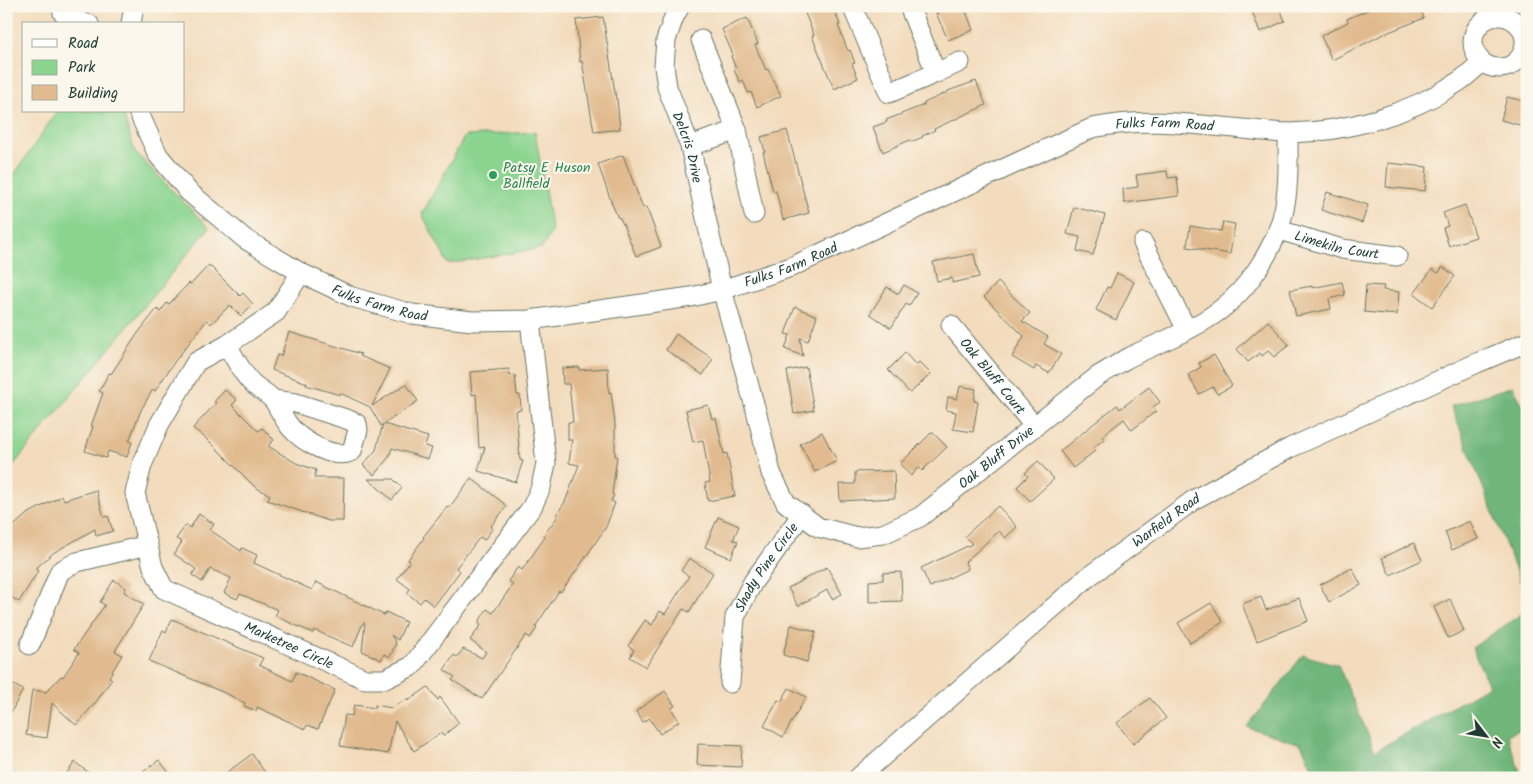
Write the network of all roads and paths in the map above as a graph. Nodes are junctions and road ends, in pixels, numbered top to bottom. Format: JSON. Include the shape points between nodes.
{"nodes":[{"id":1,"x":134,"y":6,"type":"edge"},
{"id":2,"x":680,"y":6,"type":"edge"},
{"id":3,"x":852,"y":6,"type":"edge"},
{"id":4,"x":909,"y":6,"type":"edge"},
{"id":5,"x":1492,"y":11,"type":"edge"},
{"id":6,"x":61,"y":14,"type":"edge"},
{"id":7,"x":81,"y":22,"type":"edge"},
{"id":8,"x":131,"y":22,"type":"edge"},
{"id":9,"x":701,"y":40,"type":"dead end"},
{"id":10,"x":1525,"y":50,"type":"edge"},
{"id":11,"x":960,"y":62,"type":"dead end"},
{"id":12,"x":1482,"y":62,"type":"junction"},
{"id":13,"x":936,"y":72,"type":"junction"},
{"id":14,"x":138,"y":112,"type":"edge"},
{"id":15,"x":737,"y":130,"type":"junction"},
{"id":16,"x":1288,"y":133,"type":"junction"},
{"id":17,"x":690,"y":146,"type":"junction"},
{"id":18,"x":754,"y":214,"type":"dead end"},
{"id":19,"x":1279,"y":230,"type":"junction"},
{"id":20,"x":1143,"y":242,"type":"dead end"},
{"id":21,"x":1397,"y":256,"type":"dead end"},
{"id":22,"x":302,"y":273,"type":"junction"},
{"id":23,"x":722,"y":290,"type":"junction"},
{"id":24,"x":530,"y":320,"type":"junction"},
{"id":25,"x":951,"y":325,"type":"dead end"},
{"id":26,"x":1187,"y":330,"type":"junction"},
{"id":27,"x":1527,"y":342,"type":"edge"},
{"id":28,"x":228,"y":345,"type":"junction"},
{"id":29,"x":273,"y":400,"type":"dead end"},
{"id":30,"x":1035,"y":427,"type":"junction"},
{"id":31,"x":802,"y":514,"type":"junction"},
{"id":32,"x":148,"y":545,"type":"junction"},
{"id":33,"x":30,"y":645,"type":"dead end"},
{"id":34,"x":730,"y":683,"type":"dead end"},
{"id":35,"x":858,"y":778,"type":"edge"}],
"edges":[{"from":1,"to":8,"type":"street"},
{"from":2,"to":17,"type":"street","name":"Delcris Drive","via":[[666,40],[664,66],[667,87]]},
{"from":3,"to":13,"type":"street","via":[[889,93]]},
{"from":4,"to":13,"type":"street"},
{"from":5,"to":10,"type":"street","via":[[1519,25],[1524,34]]},
{"from":5,"to":12,"type":"street","via":[[1477,27],[1473,37],[1474,52]]},
{"from":6,"to":7,"type":"street"},
{"from":9,"to":15,"type":"street"},
{"from":10,"to":12,"type":"street","via":[[1507,67],[1493,68]]},
{"from":11,"to":13,"type":"street"},
{"from":12,"to":16,"type":"street","name":"Fulks Farm Road","via":[[1459,82],[1381,119]]},
{"from":14,"to":22,"type":"street","name":"Fulks Farm Road","via":[[158,155],[189,192],[245,239]]},
{"from":15,"to":17,"type":"street"},
{"from":15,"to":18,"type":"street"},
{"from":16,"to":19,"type":"street","name":"Oak Bluff Drive","via":[[1286,198]]},
{"from":16,"to":23,"type":"street","name":"Fulks Farm Road","via":[[1157,121],[1117,122],[1092,128],[791,266]]},
{"from":17,"to":23,"type":"street","name":"Delcris Drive"},
{"from":19,"to":21,"type":"street","name":"Limekiln Court","via":[[1342,249]]},
{"from":19,"to":26,"type":"street","name":"Oak Bluff Drive","via":[[1266,256],[1242,290],[1214,314]]},
{"from":20,"to":26,"type":"street"},
{"from":22,"to":24,"type":"street","name":"Fulks Farm Road","via":[[352,297],[412,314],[472,321]]},
{"from":22,"to":28,"type":"street","name":"Marketree Circle","via":[[276,312]]},
{"from":23,"to":24,"type":"street","name":"Fulks Farm Road"},
{"from":23,"to":31,"type":"street","name":"Oak Bluff Drive","via":[[771,473],[786,503]]},
{"from":24,"to":32,"type":"street","name":"Marketree Circle","via":[[546,463],[541,487],[532,507],[412,666],[385,679],[365,679],[164,589],[153,567]]},
{"from":25,"to":30,"type":"street","name":"Oak Bluff Court"},
{"from":26,"to":30,"type":"street","name":"Oak Bluff Drive","via":[[1098,376]]},
{"from":27,"to":35,"type":"street","name":"Warfield Road","via":[[1290,448],[1195,499],[1088,577]]},
{"from":28,"to":29,"type":"street","via":[[245,376]]},
{"from":28,"to":32,"type":"street","name":"Marketree Circle","via":[[196,362],[159,425],[142,465],[135,493]]},
{"from":30,"to":31,"type":"street","name":"Oak Bluff Drive","via":[[920,517],[883,534],[857,537],[818,527]]},
{"from":31,"to":34,"type":"street","name":"Shady Pine Circle","via":[[753,582],[735,618]]},
{"from":32,"to":33,"type":"street","via":[[77,562],[60,571]]}]}
